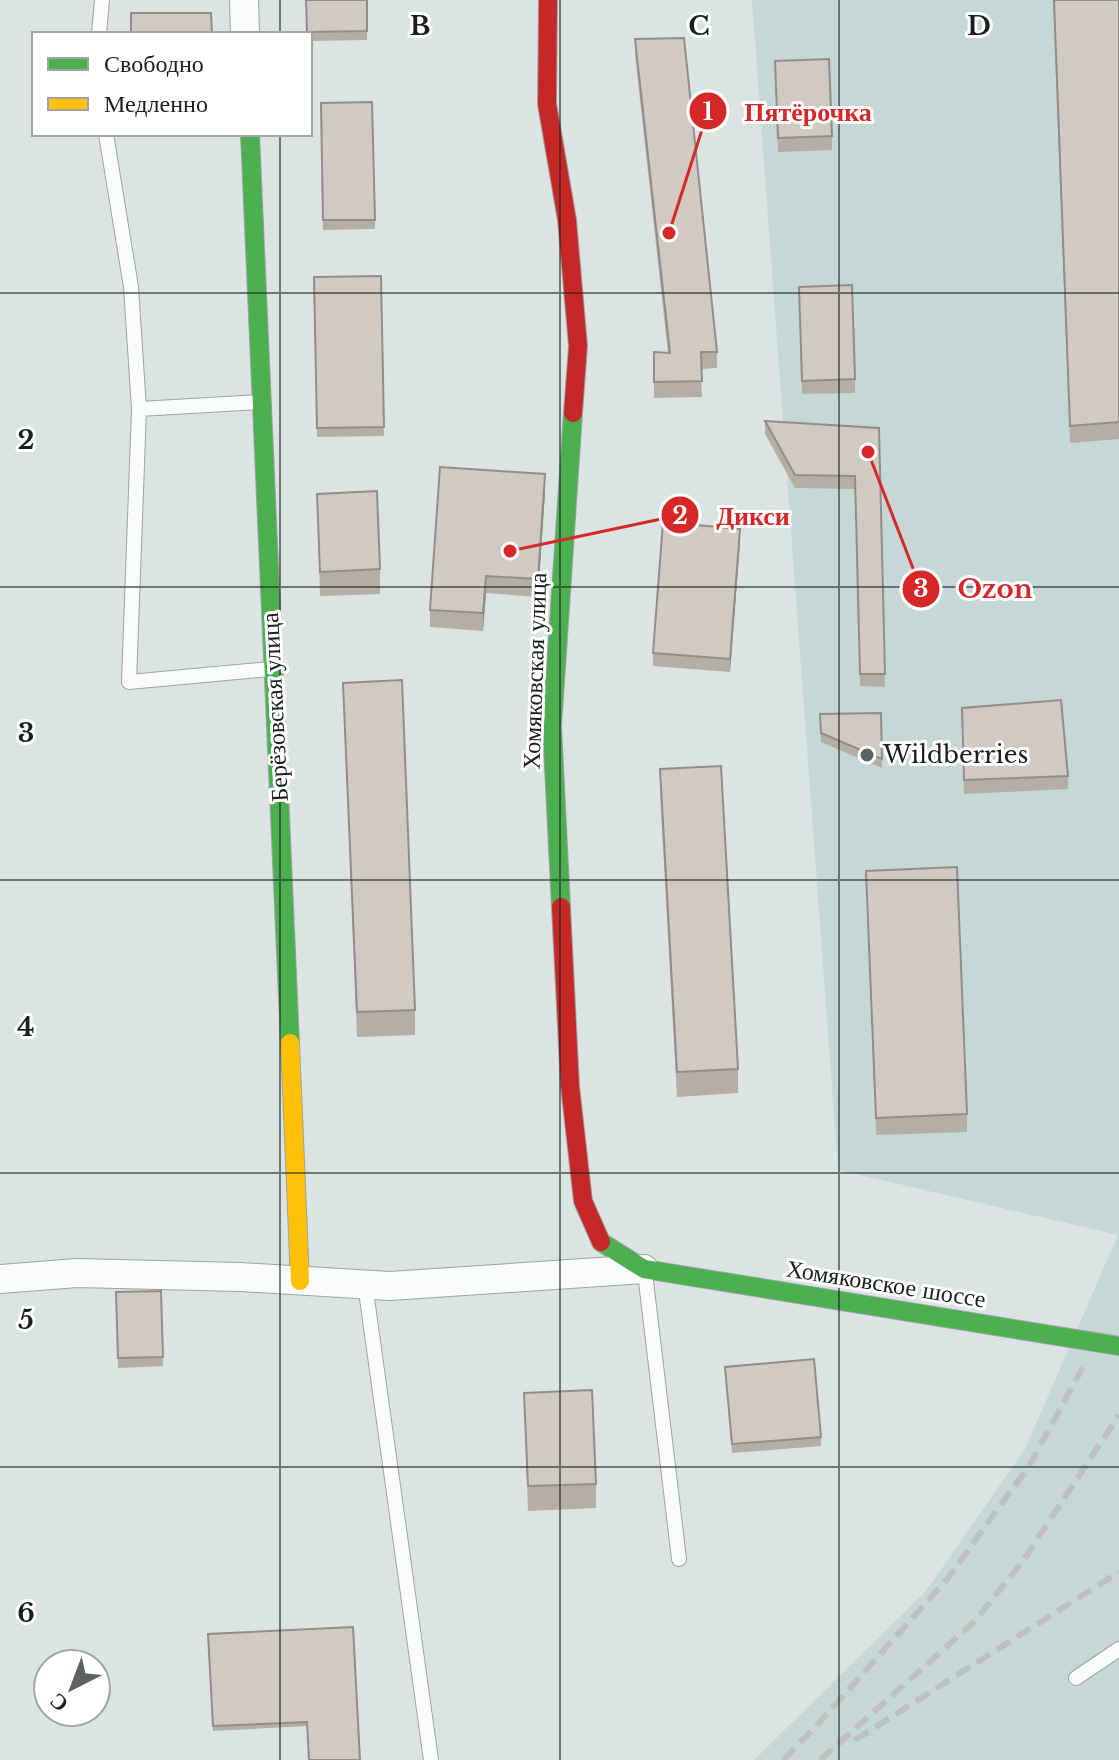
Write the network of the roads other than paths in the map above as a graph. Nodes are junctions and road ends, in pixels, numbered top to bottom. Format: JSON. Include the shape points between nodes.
{"nodes":[{"id":1,"x":102,"y":0,"type":"edge"},
{"id":2,"x":244,"y":0,"type":"edge"},
{"id":3,"x":548,"y":0,"type":"edge"},
{"id":4,"x":99,"y":32,"type":"edge"},
{"id":5,"x":245,"y":32,"type":"edge"},
{"id":6,"x":106,"y":136,"type":"edge"},
{"id":7,"x":250,"y":136,"type":"edge"},
{"id":8,"x":261,"y":402,"type":"junction"},
{"id":9,"x":139,"y":409,"type":"junction"},
{"id":10,"x":273,"y":669,"type":"junction"},
{"id":11,"x":644,"y":1269,"type":"junction"},
{"id":12,"x":0,"y":1279,"type":"edge"},
{"id":13,"x":300,"y":1281,"type":"junction"},
{"id":14,"x":365,"y":1284,"type":"junction"},
{"id":15,"x":1119,"y":1346,"type":"edge"},
{"id":16,"x":679,"y":1559,"type":"dead end"},
{"id":17,"x":1119,"y":1649,"type":"edge"},
{"id":18,"x":1076,"y":1678,"type":"dead end"},
{"id":19,"x":431,"y":1760,"type":"edge"}],
"edges":[{"from":1,"to":4,"type":"lane"},
{"from":2,"to":5,"type":"street"},
{"from":3,"to":11,"type":"street","name":"Хомяковская улица","via":[[547,104],[567,220],[578,346],[552,726],[570,1086],[583,1201],[601,1242]]},
{"from":6,"to":9,"type":"lane","via":[[131,287]]},
{"from":7,"to":8,"type":"street","name":"Берёзовская улица"},
{"from":8,"to":9,"type":"lane"},
{"from":8,"to":10,"type":"street","name":"Берёзовская улица"},
{"from":9,"to":10,"type":"lane","via":[[129,682]]},
{"from":10,"to":13,"type":"street","name":"Берёзовская улица"},
{"from":11,"to":14,"type":"street"},
{"from":11,"to":15,"type":"street","name":"Хомяковское шоссе"},
{"from":11,"to":16,"type":"lane"},
{"from":12,"to":13,"type":"street","via":[[77,1273]]},
{"from":13,"to":14,"type":"street"},
{"from":14,"to":19,"type":"lane"},
{"from":17,"to":18,"type":"lane"}]}
